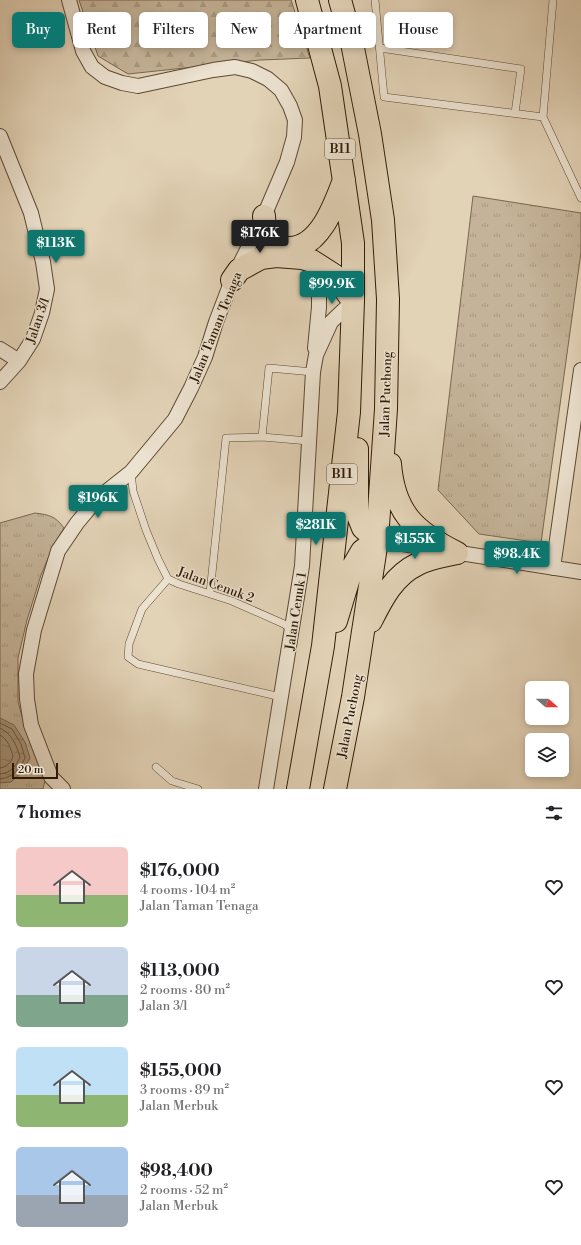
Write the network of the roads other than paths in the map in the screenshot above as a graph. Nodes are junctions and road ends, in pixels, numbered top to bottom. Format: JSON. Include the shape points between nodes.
{"nodes":[{"id":1,"x":69,"y":0,"type":"edge"},
{"id":2,"x":308,"y":0,"type":"edge"},
{"id":3,"x":340,"y":0,"type":"edge"},
{"id":4,"x":375,"y":0,"type":"edge"},
{"id":5,"x":553,"y":0,"type":"edge"},
{"id":6,"x":380,"y":48,"type":"junction"},
{"id":7,"x":515,"y":113,"type":"junction"},
{"id":8,"x":543,"y":117,"type":"junction"},
{"id":9,"x":0,"y":136,"type":"edge"},
{"id":10,"x":344,"y":178,"type":"junction"},
{"id":11,"x":581,"y":198,"type":"edge"},
{"id":12,"x":264,"y":216,"type":"junction"},
{"id":13,"x":312,"y":261,"type":"junction"},
{"id":14,"x":232,"y":280,"type":"junction"},
{"id":15,"x":353,"y":302,"type":"junction"},
{"id":16,"x":0,"y":348,"type":"edge"},
{"id":17,"x":316,"y":355,"type":"junction"},
{"id":18,"x":19,"y":361,"type":"junction"},
{"id":19,"x":581,"y":370,"type":"edge"},
{"id":20,"x":313,"y":372,"type":"junction"},
{"id":21,"x":0,"y":382,"type":"edge"},
{"id":22,"x":579,"y":399,"type":"edge"},
{"id":23,"x":386,"y":409,"type":"junction"},
{"id":24,"x":349,"y":412,"type":"junction"},
{"id":25,"x":262,"y":437,"type":"junction"},
{"id":26,"x":309,"y":441,"type":"junction"},
{"id":27,"x":131,"y":472,"type":"junction"},
{"id":28,"x":377,"y":540,"type":"junction"},
{"id":29,"x":457,"y":553,"type":"junction"},
{"id":30,"x":553,"y":568,"type":"junction"},
{"id":31,"x":581,"y":572,"type":"edge"},
{"id":32,"x":168,"y":579,"type":"junction"},
{"id":33,"x":210,"y":593,"type":"junction"},
{"id":34,"x":292,"y":630,"type":"junction"},
{"id":35,"x":364,"y":635,"type":"junction"},
{"id":36,"x":323,"y":646,"type":"junction"},
{"id":37,"x":281,"y":696,"type":"junction"},
{"id":38,"x":156,"y":767,"type":"dead end"},
{"id":39,"x":50,"y":783,"type":"edge"},
{"id":40,"x":63,"y":789,"type":"edge"},
{"id":41,"x":198,"y":789,"type":"edge"},
{"id":42,"x":266,"y":789,"type":"edge"},
{"id":43,"x":298,"y":789,"type":"edge"},
{"id":44,"x":335,"y":789,"type":"edge"}],
"edges":[{"from":1,"to":12,"type":"street","name":"Jalan Taman Tenaga","via":[[83,51],[92,67],[104,77],[122,84],[138,86],[235,67],[252,71],[268,79],[281,90],[295,120],[294,137],[287,162]]},
{"from":2,"to":10,"type":"main road","number":"B11","via":[[330,86]]},
{"from":3,"to":23,"type":"main road","name":"Jalan Puchong","number":"B11","via":[[354,50],[383,220],[388,299]]},
{"from":4,"to":6,"type":"lane"},
{"from":5,"to":8,"type":"lane"},
{"from":6,"to":7,"type":"lane","via":[[384,97]]},
{"from":6,"to":7,"type":"lane","via":[[521,69]]},
{"from":7,"to":8,"type":"lane"},
{"from":8,"to":11,"type":"lane"},
{"from":9,"to":18,"type":"street","name":"Jalan 3/1","via":[[31,213],[47,289],[33,338]]},
{"from":10,"to":12,"type":"main road","via":[[319,231],[297,248],[280,248],[269,241]]},
{"from":10,"to":15,"type":"main road","number":"B11","via":[[353,243]]},
{"from":12,"to":14,"type":"street","name":"Jalan Taman Tenaga"},
{"from":13,"to":14,"type":"main road","via":[[290,256],[261,258],[240,270]]},
{"from":13,"to":15,"type":"main road","via":[[334,275]]},
{"from":13,"to":17,"type":"street","via":[[319,288]]},
{"from":14,"to":27,"type":"street","name":"Jalan Taman Tenaga","via":[[205,357],[175,419]]},
{"from":15,"to":17,"type":"street","name":"Jalan Cenuk 1","via":[[331,322]]},
{"from":15,"to":24,"type":"main road","number":"B11"},
{"from":16,"to":18,"type":"street"},
{"from":17,"to":20,"type":"street","name":"Jalan Cenuk 1"},
{"from":18,"to":21,"type":"street","name":"Jalan 3/1"},
{"from":19,"to":22,"type":"street"},
{"from":20,"to":25,"type":"lane","via":[[268,368]]},
{"from":20,"to":26,"type":"street","name":"Jalan Cenuk 1"},
{"from":22,"to":30,"type":"street"},
{"from":23,"to":28,"type":"main road","name":"Jalan Puchong","number":"B11"},
{"from":23,"to":29,"type":"main road","via":[[391,469],[395,493],[402,509],[416,528]]},
{"from":24,"to":28,"type":"main road","via":[[357,442],[357,513],[363,528]]},
{"from":24,"to":36,"type":"main road","number":"B11"},
{"from":25,"to":26,"type":"lane"},
{"from":25,"to":33,"type":"lane","via":[[226,438]]},
{"from":26,"to":34,"type":"street","name":"Jalan Cenuk 1","via":[[302,566]]},
{"from":27,"to":32,"type":"lane","name":"Jalan Cenuk 2","via":[[146,530]]},
{"from":27,"to":39,"type":"street","name":"Jalan Taman Tenaga","via":[[97,499],[58,551],[34,630],[26,674],[27,699],[31,725]]},
{"from":28,"to":29,"type":"street"},
{"from":28,"to":35,"type":"main road","name":"Jalan Puchong","number":"B11"},
{"from":28,"to":36,"type":"main road","via":[[362,551],[352,568],[334,630]]},
{"from":29,"to":30,"type":"street"},
{"from":29,"to":35,"type":"main road","via":[[430,559],[404,572],[392,584]]},
{"from":30,"to":31,"type":"street"},
{"from":32,"to":33,"type":"lane","name":"Jalan Cenuk 2"},
{"from":32,"to":37,"type":"lane","via":[[142,609],[129,644],[128,657],[138,664]]},
{"from":33,"to":34,"type":"lane","name":"Jalan Cenuk 2","via":[[271,617]]},
{"from":34,"to":37,"type":"street","name":"Jalan Cenuk 1"},
{"from":35,"to":44,"type":"main road","name":"Jalan Puchong","number":"B11"},
{"from":36,"to":43,"type":"main road","number":"B11"},
{"from":37,"to":42,"type":"street","name":"Jalan Cenuk 1"},
{"from":38,"to":41,"type":"lane","via":[[172,781]]},
{"from":39,"to":40,"type":"street","name":"Jalan Taman Tenaga"}]}
